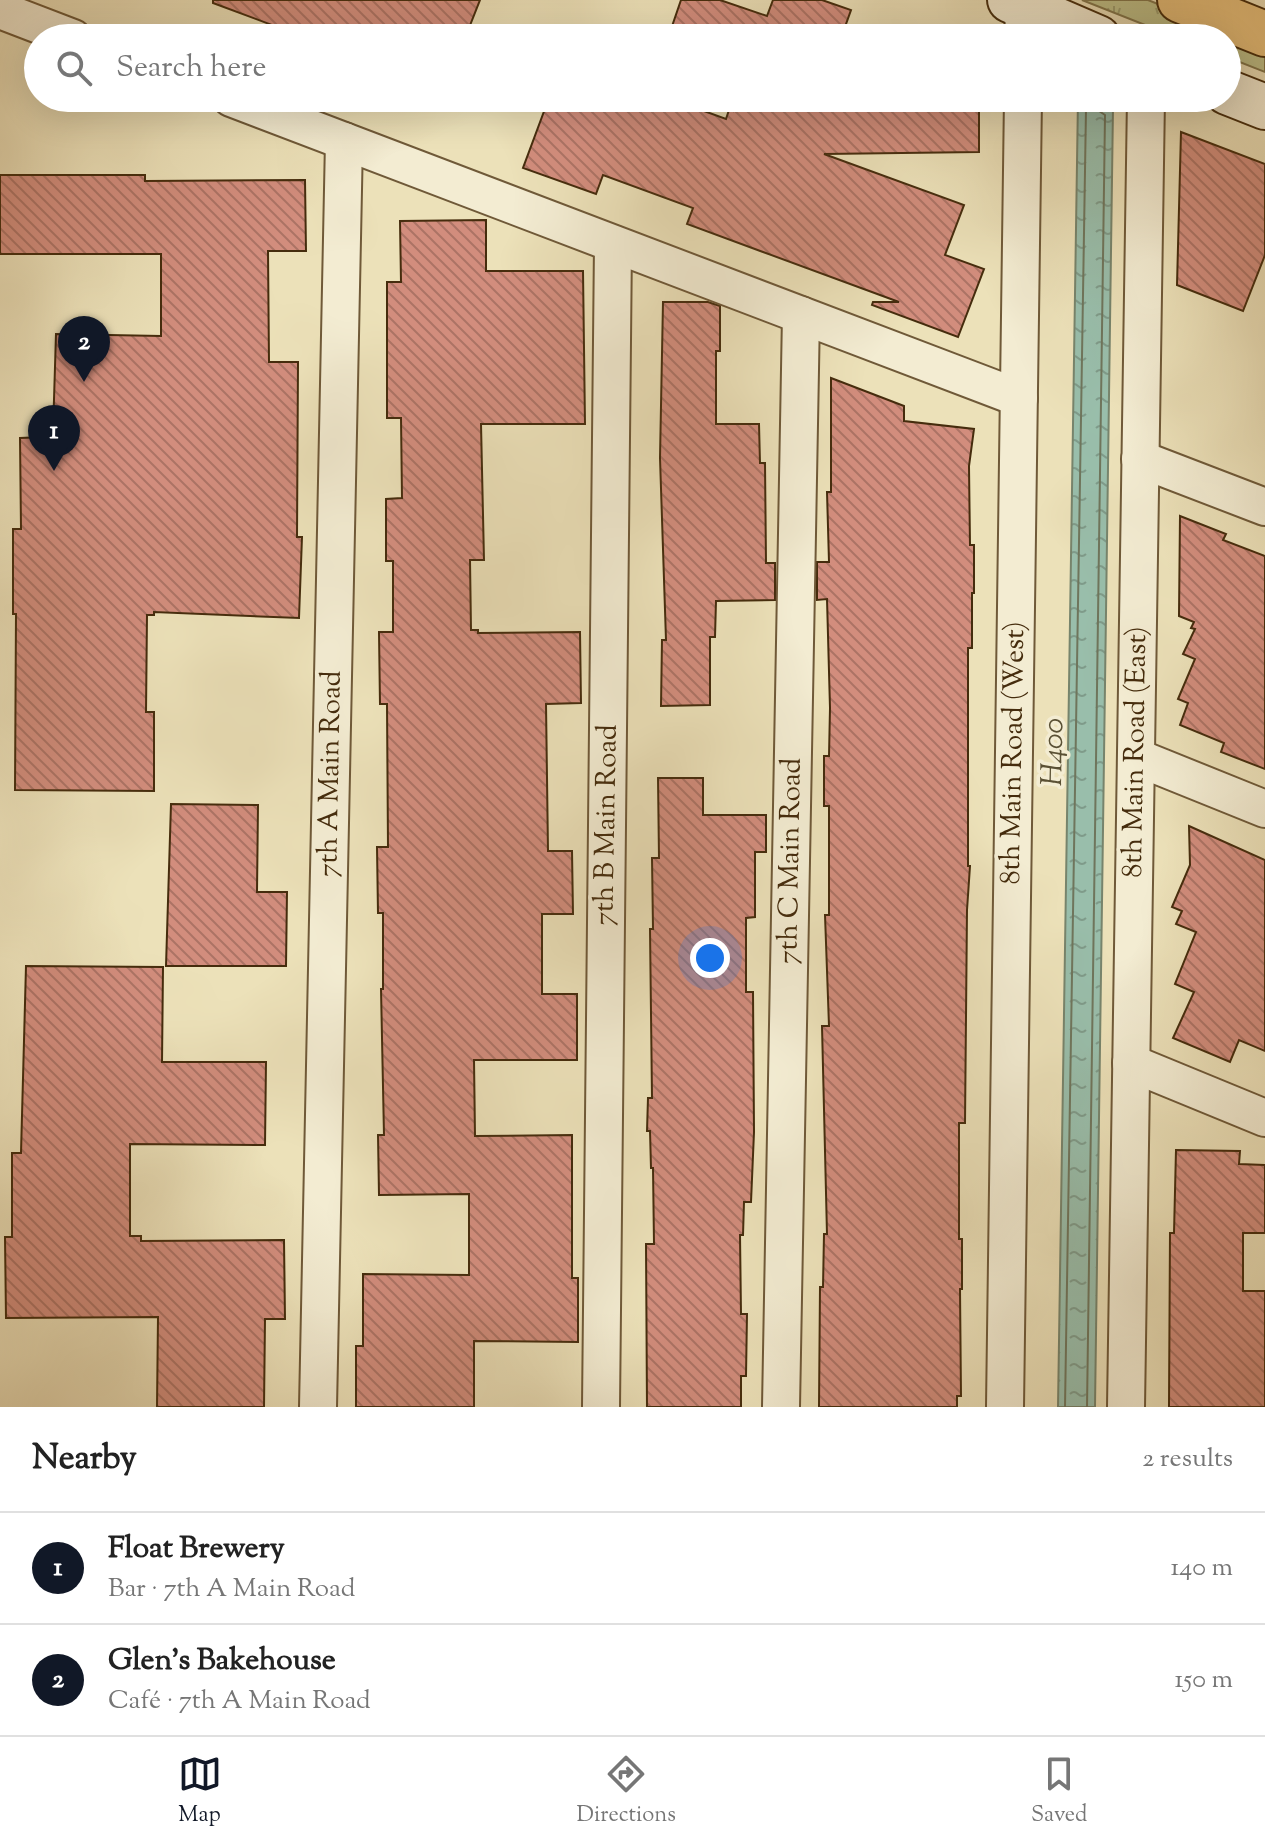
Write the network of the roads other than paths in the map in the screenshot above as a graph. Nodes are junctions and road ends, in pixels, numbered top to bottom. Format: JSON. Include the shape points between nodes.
{"nodes":[{"id":1,"x":1180,"y":0,"type":"edge"},
{"id":2,"x":0,"y":10,"type":"edge"},
{"id":3,"x":1019,"y":14,"type":"edge"},
{"id":4,"x":36,"y":24,"type":"edge"},
{"id":5,"x":1052,"y":24,"type":"edge"},
{"id":6,"x":1240,"y":24,"type":"edge"},
{"id":7,"x":1241,"y":24,"type":"edge"},
{"id":8,"x":1265,"y":34,"type":"edge"},
{"id":9,"x":1241,"y":98,"type":"edge"},
{"id":10,"x":1265,"y":107,"type":"edge"},
{"id":11,"x":268,"y":112,"type":"edge"},
{"id":12,"x":1023,"y":112,"type":"edge"},
{"id":13,"x":1146,"y":112,"type":"edge"},
{"id":14,"x":344,"y":141,"type":"junction"},
{"id":15,"x":613,"y":244,"type":"junction"},
{"id":16,"x":801,"y":315,"type":"junction"},
{"id":17,"x":1019,"y":398,"type":"junction"},
{"id":18,"x":1140,"y":459,"type":"junction"},
{"id":19,"x":1265,"y":507,"type":"edge"},
{"id":20,"x":1136,"y":757,"type":"junction"},
{"id":21,"x":1265,"y":809,"type":"edge"},
{"id":22,"x":1131,"y":1063,"type":"junction"},
{"id":23,"x":1265,"y":1118,"type":"edge"},
{"id":24,"x":318,"y":1407,"type":"edge"},
{"id":25,"x":601,"y":1407,"type":"edge"},
{"id":26,"x":781,"y":1407,"type":"edge"},
{"id":27,"x":1005,"y":1407,"type":"edge"},
{"id":28,"x":1126,"y":1407,"type":"edge"}],
"edges":[{"from":1,"to":6,"type":"highway"},
{"from":2,"to":4,"type":"street"},
{"from":3,"to":5,"type":"street"},
{"from":7,"to":8,"type":"highway"},
{"from":9,"to":10,"type":"street"},
{"from":11,"to":14,"type":"street"},
{"from":12,"to":17,"type":"street","name":"8th Main Road (West)"},
{"from":13,"to":18,"type":"street","name":"8th Main Road (East)"},
{"from":14,"to":15,"type":"street"},
{"from":14,"to":24,"type":"street","name":"7th A Main Road"},
{"from":15,"to":16,"type":"street"},
{"from":15,"to":25,"type":"street","name":"7th B Main Road"},
{"from":16,"to":17,"type":"street"},
{"from":16,"to":26,"type":"street","name":"7th C Main Road"},
{"from":17,"to":27,"type":"street","name":"8th Main Road (West)"},
{"from":18,"to":19,"type":"street"},
{"from":18,"to":20,"type":"street","name":"8th Main Road (East)"},
{"from":20,"to":21,"type":"street"},
{"from":20,"to":22,"type":"street","name":"8th Main Road (East)"},
{"from":22,"to":23,"type":"street"},
{"from":22,"to":28,"type":"street","name":"8th Main Road (East)"}]}
